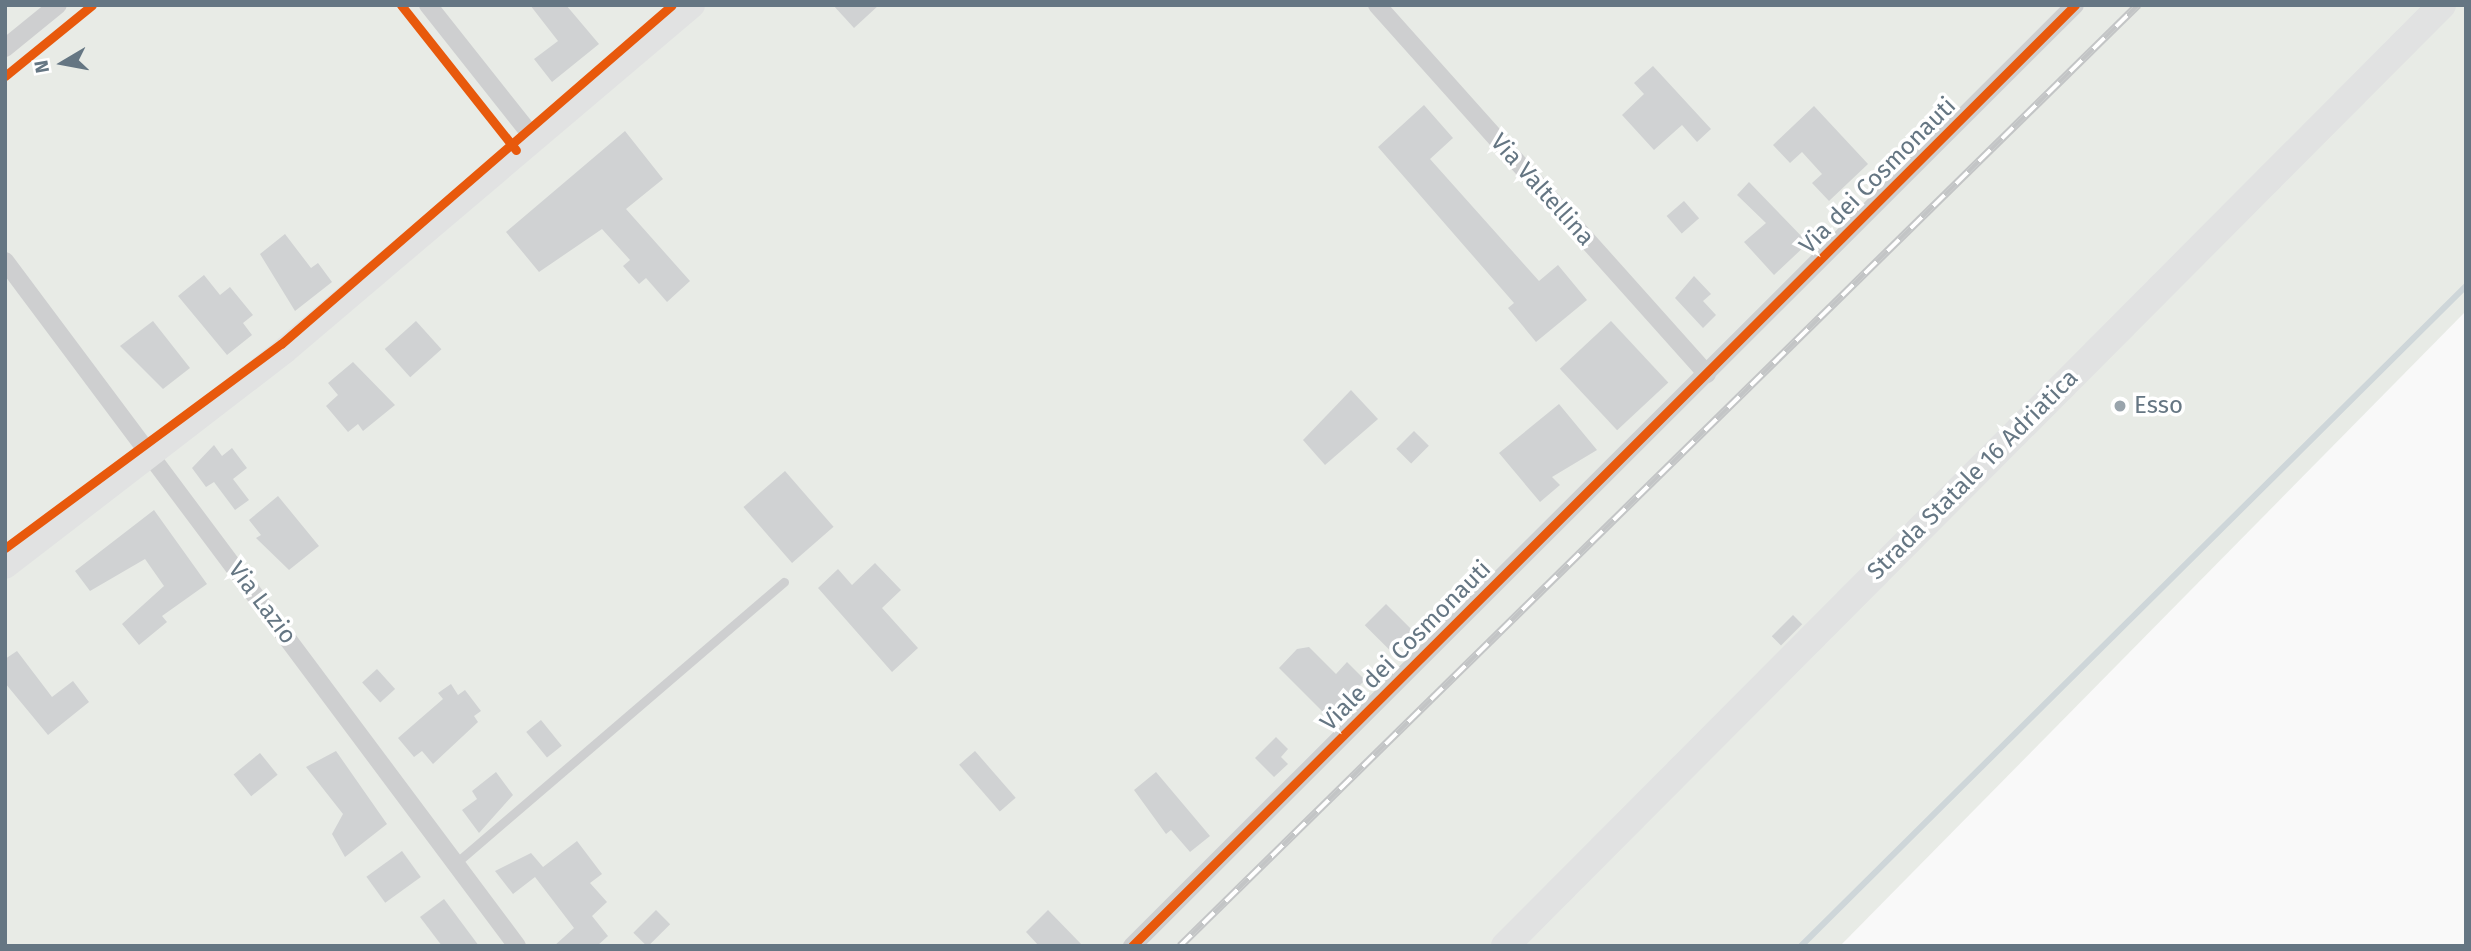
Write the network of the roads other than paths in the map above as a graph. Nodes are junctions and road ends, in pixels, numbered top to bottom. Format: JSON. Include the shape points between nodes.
{"nodes":[{"id":1,"x":58,"y":5,"type":"edge"},
{"id":2,"x":428,"y":5,"type":"edge"},
{"id":3,"x":692,"y":5,"type":"edge"},
{"id":4,"x":1377,"y":5,"type":"edge"},
{"id":5,"x":2076,"y":5,"type":"edge"},
{"id":6,"x":2442,"y":5,"type":"edge"},
{"id":7,"x":5,"y":48,"type":"edge"},
{"id":8,"x":532,"y":136,"type":"junction"},
{"id":9,"x":5,"y":261,"type":"edge"},
{"id":10,"x":1707,"y":374,"type":"junction"},
{"id":11,"x":149,"y":450,"type":"junction"},
{"id":12,"x":5,"y":566,"type":"edge"},
{"id":13,"x":784,"y":582,"type":"dead end"},
{"id":14,"x":456,"y":863,"type":"junction"},
{"id":15,"x":517,"y":946,"type":"edge"},
{"id":16,"x":1132,"y":946,"type":"edge"},
{"id":17,"x":1504,"y":946,"type":"edge"}],
"edges":[{"from":1,"to":7,"type":"street"},
{"from":2,"to":8,"type":"street"},
{"from":3,"to":8,"type":"street"},
{"from":4,"to":10,"type":"street","name":"Via Valtellina"},
{"from":5,"to":10,"type":"street","name":"Via dei Cosmonauti"},
{"from":6,"to":17,"type":"main road","name":"Strada Statale 16 Adriatica"},
{"from":8,"to":11,"type":"street","via":[[284,351]]},
{"from":9,"to":11,"type":"street","name":"Via Lazio"},
{"from":10,"to":16,"type":"street","name":"Viale dei Cosmonauti"},
{"from":11,"to":12,"type":"street"},
{"from":11,"to":14,"type":"street","name":"Via Lazio"},
{"from":13,"to":14,"type":"lane"},
{"from":14,"to":15,"type":"street","name":"Via Lazio"}]}
